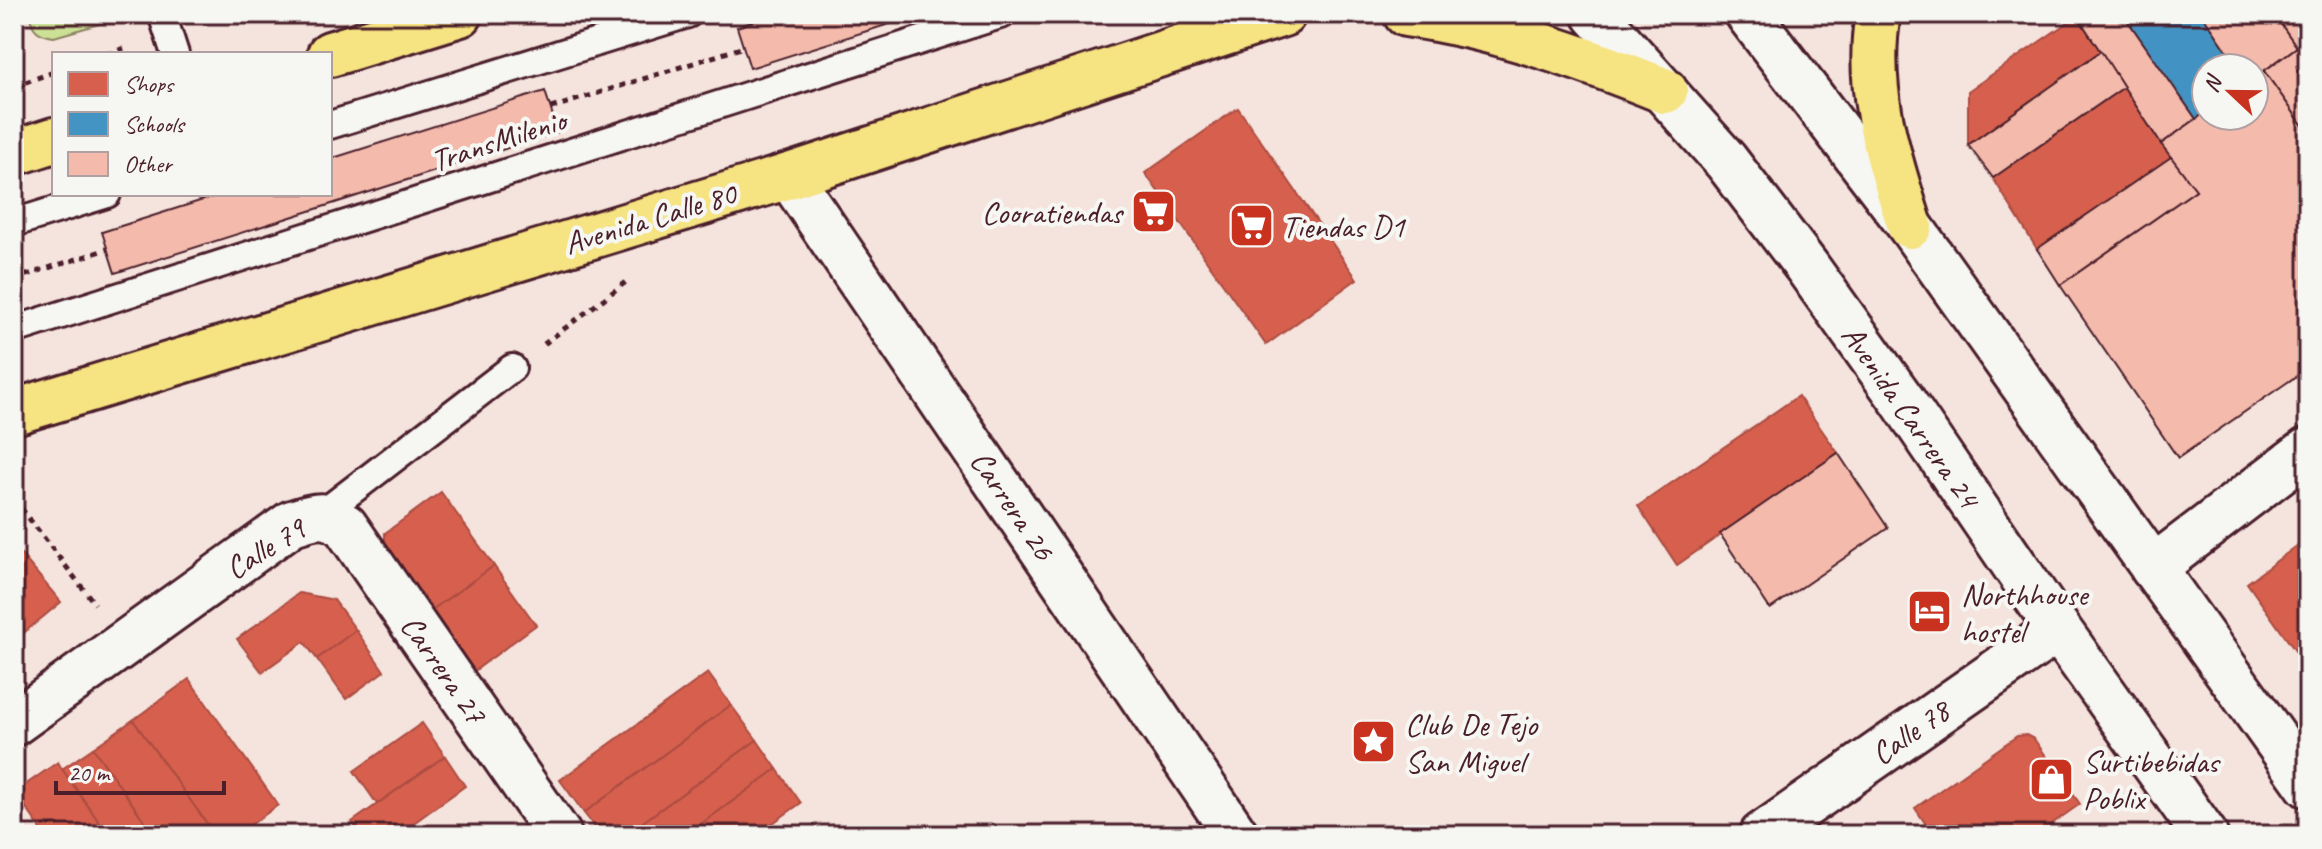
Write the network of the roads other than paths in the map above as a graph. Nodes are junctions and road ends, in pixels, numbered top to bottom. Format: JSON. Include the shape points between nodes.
{"nodes":[{"id":1,"x":162,"y":14,"type":"edge"},
{"id":2,"x":688,"y":14,"type":"edge"},
{"id":3,"x":1003,"y":14,"type":"edge"},
{"id":4,"x":1283,"y":14,"type":"edge"},
{"id":5,"x":1406,"y":14,"type":"edge"},
{"id":6,"x":1595,"y":14,"type":"edge"},
{"id":7,"x":1748,"y":14,"type":"edge"},
{"id":8,"x":1878,"y":14,"type":"edge"},
{"id":9,"x":437,"y":17,"type":"edge"},
{"id":10,"x":174,"y":52,"type":"edge"},
{"id":11,"x":332,"y":53,"type":"edge"},
{"id":12,"x":1665,"y":91,"type":"junction"},
{"id":13,"x":332,"y":124,"type":"edge"},
{"id":14,"x":52,"y":141,"type":"edge"},
{"id":15,"x":14,"y":153,"type":"edge"},
{"id":16,"x":789,"y":176,"type":"junction"},
{"id":17,"x":101,"y":196,"type":"edge"},
{"id":18,"x":14,"y":223,"type":"edge"},
{"id":19,"x":1910,"y":226,"type":"junction"},
{"id":20,"x":14,"y":330,"type":"edge"},
{"id":21,"x":512,"y":368,"type":"road end"},
{"id":22,"x":14,"y":412,"type":"edge"},
{"id":23,"x":2308,"y":450,"type":"edge"},
{"id":24,"x":319,"y":516,"type":"junction"},
{"id":25,"x":2153,"y":568,"type":"junction"},
{"id":26,"x":2058,"y":629,"type":"junction"},
{"id":27,"x":14,"y":723,"type":"edge"},
{"id":28,"x":2308,"y":785,"type":"edge"},
{"id":29,"x":559,"y":835,"type":"edge"},
{"id":30,"x":1236,"y":835,"type":"edge"},
{"id":31,"x":1762,"y":835,"type":"edge"},
{"id":32,"x":2205,"y":835,"type":"edge"}],
"edges":[{"from":1,"to":10,"type":"lane"},
{"from":2,"to":13,"type":"lane","name":"TransMilenio"},
{"from":3,"to":20,"type":"lane","name":"TransMilenio"},
{"from":4,"to":16,"type":"highway","name":"Avenida Calle 80"},
{"from":5,"to":12,"type":"highway","via":[[1505,34]]},
{"from":6,"to":12,"type":"street","name":"Avenida Carrera 24"},
{"from":7,"to":19,"type":"street"},
{"from":8,"to":19,"type":"highway","via":[[1875,99]]},
{"from":9,"to":11,"type":"highway"},
{"from":12,"to":26,"type":"street","name":"Avenida Carrera 24","via":[[1816,279]]},
{"from":14,"to":15,"type":"highway"},
{"from":16,"to":22,"type":"highway","name":"Avenida Calle 80"},
{"from":16,"to":30,"type":"street","name":"Carrera 26"},
{"from":17,"to":18,"type":"lane"},
{"from":19,"to":25,"type":"street"},
{"from":21,"to":24,"type":"lane","name":"Calle 79"},
{"from":23,"to":25,"type":"street"},
{"from":24,"to":27,"type":"street","name":"Calle 79","via":[[292,523]]},
{"from":24,"to":29,"type":"street","name":"Carrera 27","via":[[345,526]]},
{"from":25,"to":28,"type":"street"},
{"from":26,"to":31,"type":"street","name":"Calle 78"},
{"from":26,"to":32,"type":"street","name":"Avenida Carrera 24"}]}
